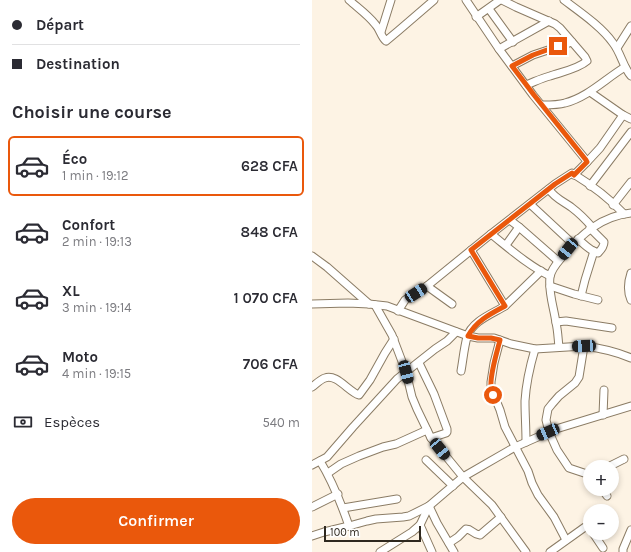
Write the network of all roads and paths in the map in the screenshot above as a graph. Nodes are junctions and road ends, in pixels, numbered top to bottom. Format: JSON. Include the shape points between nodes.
{"nodes":[{"id":1,"x":349,"y":0,"type":"edge"},
{"id":2,"x":391,"y":0,"type":"edge"},
{"id":3,"x":434,"y":0,"type":"edge"},
{"id":4,"x":466,"y":0,"type":"edge"},
{"id":5,"x":501,"y":0,"type":"edge"},
{"id":6,"x":564,"y":0,"type":"edge"},
{"id":7,"x":489,"y":9,"type":"junction"},
{"id":8,"x":476,"y":17,"type":"junction"},
{"id":9,"x":549,"y":21,"type":"junction"},
{"id":10,"x":631,"y":26,"type":"edge"},
{"id":11,"x":381,"y":32,"type":"junction"},
{"id":12,"x":513,"y":42,"type":"junction"},
{"id":13,"x":572,"y":42,"type":"junction"},
{"id":14,"x":617,"y":48,"type":"junction"},
{"id":15,"x":499,"y":49,"type":"junction"},
{"id":16,"x":512,"y":66,"type":"junction"},
{"id":17,"x":625,"y":67,"type":"junction"},
{"id":18,"x":631,"y":76,"type":"edge"},
{"id":19,"x":526,"y":85,"type":"junction"},
{"id":20,"x":590,"y":92,"type":"junction"},
{"id":21,"x":543,"y":105,"type":"junction"},
{"id":22,"x":623,"y":115,"type":"junction"},
{"id":23,"x":631,"y":119,"type":"edge"},
{"id":24,"x":631,"y":132,"type":"edge"},
{"id":25,"x":587,"y":162,"type":"junction"},
{"id":26,"x":574,"y":175,"type":"junction"},
{"id":27,"x":631,"y":182,"type":"edge"},
{"id":28,"x":590,"y":186,"type":"junction"},
{"id":29,"x":549,"y":189,"type":"junction"},
{"id":30,"x":530,"y":204,"type":"junction"},
{"id":31,"x":614,"y":204,"type":"junction"},
{"id":32,"x":627,"y":214,"type":"edge"},
{"id":33,"x":510,"y":220,"type":"junction"},
{"id":34,"x":519,"y":227,"type":"junction"},
{"id":35,"x":591,"y":228,"type":"junction"},
{"id":36,"x":491,"y":234,"type":"junction"},
{"id":37,"x":576,"y":241,"type":"junction"},
{"id":38,"x":506,"y":245,"type":"junction"},
{"id":39,"x":471,"y":250,"type":"junction"},
{"id":40,"x":594,"y":251,"type":"junction"},
{"id":41,"x":312,"y":256,"type":"edge"},
{"id":42,"x":558,"y":261,"type":"junction"},
{"id":43,"x":541,"y":271,"type":"junction"},
{"id":44,"x":631,"y":273,"type":"edge"},
{"id":45,"x":550,"y":276,"type":"junction"},
{"id":46,"x":427,"y":286,"type":"junction"},
{"id":47,"x":550,"y":286,"type":"junction"},
{"id":48,"x":581,"y":296,"type":"junction"},
{"id":49,"x":598,"y":300,"type":"dead end"},
{"id":50,"x":631,"y":300,"type":"edge"},
{"id":51,"x":312,"y":304,"type":"edge"},
{"id":52,"x":372,"y":304,"type":"junction"},
{"id":53,"x":452,"y":304,"type":"dead end"},
{"id":54,"x":505,"y":306,"type":"junction"},
{"id":55,"x":398,"y":311,"type":"junction"},
{"id":56,"x":556,"y":322,"type":"junction"},
{"id":57,"x":612,"y":328,"type":"dead end"},
{"id":58,"x":456,"y":332,"type":"junction"},
{"id":59,"x":468,"y":336,"type":"junction"},
{"id":60,"x":394,"y":339,"type":"junction"},
{"id":61,"x":500,"y":340,"type":"junction"},
{"id":62,"x":584,"y":346,"type":"junction"},
{"id":63,"x":559,"y":347,"type":"junction"},
{"id":64,"x":535,"y":349,"type":"junction"},
{"id":65,"x":631,"y":358,"type":"edge"},
{"id":66,"x":419,"y":363,"type":"junction"},
{"id":67,"x":461,"y":371,"type":"dead end"},
{"id":68,"x":406,"y":372,"type":"junction"},
{"id":69,"x":312,"y":387,"type":"edge"},
{"id":70,"x":604,"y":390,"type":"dead end"},
{"id":71,"x":631,"y":406,"type":"edge"},
{"id":72,"x":603,"y":415,"type":"junction"},
{"id":73,"x":426,"y":430,"type":"junction"},
{"id":74,"x":548,"y":432,"type":"junction"},
{"id":75,"x":431,"y":438,"type":"junction"},
{"id":76,"x":526,"y":442,"type":"junction"},
{"id":77,"x":515,"y":447,"type":"junction"},
{"id":78,"x":624,"y":459,"type":"dead end"},
{"id":79,"x":426,"y":460,"type":"dead end"},
{"id":80,"x":320,"y":461,"type":"junction"},
{"id":81,"x":619,"y":462,"type":"edge"},
{"id":82,"x":312,"y":465,"type":"edge"},
{"id":83,"x":583,"y":472,"type":"edge"},
{"id":84,"x":328,"y":473,"type":"junction"},
{"id":85,"x":463,"y":478,"type":"junction"},
{"id":86,"x":453,"y":486,"type":"junction"},
{"id":87,"x":338,"y":494,"type":"junction"},
{"id":88,"x":397,"y":499,"type":"dead end"},
{"id":89,"x":429,"y":506,"type":"junction"},
{"id":90,"x":312,"y":507,"type":"edge"},
{"id":91,"x":343,"y":508,"type":"junction"},
{"id":92,"x":501,"y":517,"type":"junction"},
{"id":93,"x":420,"y":525,"type":"junction"},
{"id":94,"x":349,"y":526,"type":"junction"},
{"id":95,"x":583,"y":528,"type":"edge"},
{"id":96,"x":631,"y":530,"type":"edge"},
{"id":97,"x":312,"y":536,"type":"edge"},
{"id":98,"x":566,"y":540,"type":"junction"},
{"id":99,"x":597,"y":540,"type":"edge"},
{"id":100,"x":449,"y":543,"type":"junction"},
{"id":101,"x":603,"y":548,"type":"dead end"},
{"id":102,"x":523,"y":550,"type":"edge"},
{"id":103,"x":380,"y":552,"type":"edge"},
{"id":104,"x":432,"y":552,"type":"edge"},
{"id":105,"x":454,"y":552,"type":"edge"},
{"id":106,"x":550,"y":552,"type":"edge"},
{"id":107,"x":623,"y":552,"type":"edge"}],
"edges":[{"from":1,"to":11,"type":"street"},
{"from":2,"to":11,"type":"street"},
{"from":3,"to":11,"type":"street","via":[[386,41]]},
{"from":4,"to":8,"type":"street"},
{"from":5,"to":7,"type":"street"},
{"from":5,"to":9,"type":"street"},
{"from":6,"to":14,"type":"street"},
{"from":7,"to":8,"type":"street"},
{"from":7,"to":12,"type":"street"},
{"from":8,"to":15,"type":"street"},
{"from":9,"to":12,"type":"street"},
{"from":9,"to":13,"type":"street","via":[[558,26]]},
{"from":10,"to":14,"type":"street"},
{"from":12,"to":15,"type":"street"},
{"from":13,"to":16,"type":"street","via":[[533,55]]},
{"from":13,"to":19,"type":"street","via":[[587,62]]},
{"from":14,"to":17,"type":"street"},
{"from":15,"to":16,"type":"street"},
{"from":16,"to":19,"type":"street"},
{"from":17,"to":18,"type":"street"},
{"from":17,"to":20,"type":"street"},
{"from":19,"to":21,"type":"street"},
{"from":20,"to":21,"type":"street","via":[[565,103]]},
{"from":20,"to":22,"type":"street"},
{"from":21,"to":25,"type":"street"},
{"from":22,"to":23,"type":"street"},
{"from":22,"to":25,"type":"street"},
{"from":24,"to":28,"type":"street"},
{"from":25,"to":26,"type":"street"},
{"from":26,"to":28,"type":"street"},
{"from":26,"to":29,"type":"street","via":[[572,173]]},
{"from":27,"to":31,"type":"street"},
{"from":28,"to":31,"type":"street"},
{"from":29,"to":30,"type":"street"},
{"from":29,"to":35,"type":"street","via":[[576,211]]},
{"from":30,"to":33,"type":"street"},
{"from":30,"to":37,"type":"street"},
{"from":31,"to":32,"type":"street"},
{"from":32,"to":35,"type":"street","via":[[604,220]]},
{"from":33,"to":34,"type":"street"},
{"from":33,"to":36,"type":"street"},
{"from":34,"to":38,"type":"street"},
{"from":34,"to":42,"type":"street"},
{"from":35,"to":37,"type":"street"},
{"from":35,"to":40,"type":"street","via":[[604,242],[598,253]]},
{"from":36,"to":38,"type":"street"},
{"from":36,"to":39,"type":"street"},
{"from":37,"to":40,"type":"street"},
{"from":37,"to":42,"type":"street"},
{"from":38,"to":43,"type":"street"},
{"from":39,"to":46,"type":"street"},
{"from":39,"to":54,"type":"street"},
{"from":40,"to":48,"type":"street"},
{"from":41,"to":52,"type":"street"},
{"from":42,"to":45,"type":"street"},
{"from":43,"to":45,"type":"street"},
{"from":43,"to":54,"type":"street"},
{"from":44,"to":50,"type":"street","via":[[628,293]]},
{"from":45,"to":47,"type":"street"},
{"from":46,"to":53,"type":"street"},
{"from":46,"to":55,"type":"street","via":[[405,300]]},
{"from":47,"to":48,"type":"street"},
{"from":47,"to":56,"type":"street"},
{"from":48,"to":49,"type":"street"},
{"from":51,"to":52,"type":"street"},
{"from":52,"to":55,"type":"street"},
{"from":52,"to":60,"type":"street"},
{"from":54,"to":59,"type":"street","via":[[482,319]]},
{"from":55,"to":58,"type":"street"},
{"from":56,"to":57,"type":"street"},
{"from":56,"to":63,"type":"street"},
{"from":58,"to":59,"type":"street"},
{"from":58,"to":66,"type":"street"},
{"from":59,"to":61,"type":"street"},
{"from":59,"to":67,"type":"street"},
{"from":60,"to":68,"type":"street"},
{"from":60,"to":69,"type":"street","via":[[359,395],[329,377]]},
{"from":61,"to":64,"type":"street"},
{"from":61,"to":77,"type":"street","via":[[490,385]]},
{"from":62,"to":63,"type":"street"},
{"from":62,"to":65,"type":"street"},
{"from":62,"to":74,"type":"street","via":[[579,377],[548,409]]},
{"from":63,"to":64,"type":"street"},
{"from":64,"to":76,"type":"street","via":[[526,390]]},
{"from":66,"to":68,"type":"street"},
{"from":66,"to":75,"type":"street","via":[[447,429],[446,433]]},
{"from":68,"to":73,"type":"street","via":[[414,403]]},
{"from":68,"to":80,"type":"street","via":[[327,457]]},
{"from":70,"to":72,"type":"street"},
{"from":71,"to":72,"type":"street"},
{"from":72,"to":74,"type":"street"},
{"from":73,"to":75,"type":"street"},
{"from":73,"to":84,"type":"street","via":[[396,444],[359,456]]},
{"from":74,"to":76,"type":"street"},
{"from":74,"to":83,"type":"street","via":[[570,468]]},
{"from":75,"to":85,"type":"street"},
{"from":76,"to":77,"type":"street"},
{"from":77,"to":85,"type":"street"},
{"from":77,"to":98,"type":"street","via":[[538,495]]},
{"from":78,"to":81,"type":"street"},
{"from":79,"to":86,"type":"street"},
{"from":80,"to":82,"type":"street"},
{"from":80,"to":84,"type":"street"},
{"from":84,"to":87,"type":"street"},
{"from":85,"to":86,"type":"street"},
{"from":85,"to":92,"type":"street"},
{"from":86,"to":89,"type":"street"},
{"from":87,"to":90,"type":"street"},
{"from":87,"to":91,"type":"street"},
{"from":88,"to":91,"type":"street"},
{"from":89,"to":93,"type":"street"},
{"from":89,"to":94,"type":"street","via":[[409,516],[376,519]]},
{"from":89,"to":100,"type":"street"},
{"from":91,"to":94,"type":"street"},
{"from":92,"to":100,"type":"street","via":[[480,534],[474,534],[466,529]]},
{"from":92,"to":102,"type":"street"},
{"from":93,"to":103,"type":"street"},
{"from":93,"to":104,"type":"street"},
{"from":94,"to":97,"type":"street"},
{"from":95,"to":98,"type":"street"},
{"from":96,"to":107,"type":"street"},
{"from":98,"to":106,"type":"street"},
{"from":99,"to":101,"type":"street"},
{"from":100,"to":105,"type":"street"}]}
